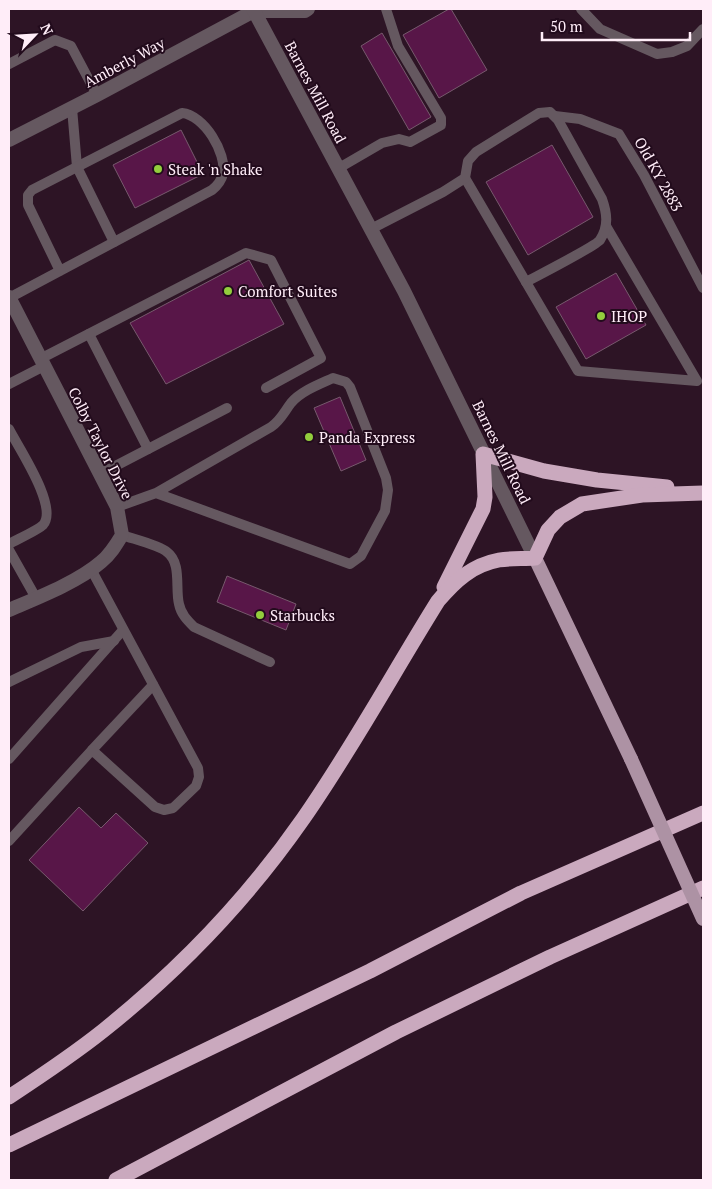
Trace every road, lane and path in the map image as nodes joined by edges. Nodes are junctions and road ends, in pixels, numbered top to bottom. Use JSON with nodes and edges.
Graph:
{"nodes":[{"id":1,"x":308,"y":9,"type":"edge"},
{"id":2,"x":386,"y":9,"type":"edge"},
{"id":3,"x":581,"y":9,"type":"edge"},
{"id":4,"x":254,"y":10,"type":"edge"},
{"id":5,"x":703,"y":29,"type":"edge"},
{"id":6,"x":9,"y":64,"type":"edge"},
{"id":7,"x":97,"y":95,"type":"junction"},
{"id":8,"x":72,"y":108,"type":"junction"},
{"id":9,"x":555,"y":116,"type":"junction"},
{"id":10,"x":9,"y":140,"type":"edge"},
{"id":11,"x":77,"y":167,"type":"junction"},
{"id":12,"x":339,"y":168,"type":"junction"},
{"id":13,"x":465,"y":178,"type":"junction"},
{"id":14,"x":606,"y":226,"type":"junction"},
{"id":15,"x":372,"y":229,"type":"junction"},
{"id":16,"x":114,"y":242,"type":"junction"},
{"id":17,"x":60,"y":271,"type":"junction"},
{"id":18,"x":526,"y":282,"type":"junction"},
{"id":19,"x":703,"y":288,"type":"edge"},
{"id":20,"x":9,"y":297,"type":"edge"},
{"id":21,"x":89,"y":334,"type":"junction"},
{"id":22,"x":42,"y":363,"type":"junction"},
{"id":23,"x":9,"y":384,"type":"edge"},
{"id":24,"x":266,"y":388,"type":"dead end"},
{"id":25,"x":226,"y":408,"type":"dead end"},
{"id":26,"x":9,"y":429,"type":"edge"},
{"id":27,"x":148,"y":449,"type":"junction"},
{"id":28,"x":483,"y":454,"type":"junction"},
{"id":29,"x":100,"y":474,"type":"junction"},
{"id":30,"x":703,"y":492,"type":"edge"},
{"id":31,"x":156,"y":493,"type":"junction"},
{"id":32,"x":117,"y":507,"type":"junction"},
{"id":33,"x":122,"y":535,"type":"junction"},
{"id":34,"x":9,"y":544,"type":"edge"},
{"id":35,"x":9,"y":550,"type":"edge"},
{"id":36,"x":535,"y":558,"type":"junction"},
{"id":37,"x":92,"y":569,"type":"junction"},
{"id":38,"x":36,"y":598,"type":"junction"},
{"id":39,"x":438,"y":601,"type":"junction"},
{"id":40,"x":9,"y":610,"type":"edge"},
{"id":41,"x":123,"y":630,"type":"junction"},
{"id":42,"x":114,"y":641,"type":"junction"},
{"id":43,"x":270,"y":662,"type":"dead end"},
{"id":44,"x":9,"y":682,"type":"edge"},
{"id":45,"x":153,"y":685,"type":"junction"},
{"id":46,"x":92,"y":750,"type":"junction"},
{"id":47,"x":9,"y":759,"type":"edge"},
{"id":48,"x":703,"y":814,"type":"edge"},
{"id":49,"x":9,"y":841,"type":"edge"},
{"id":50,"x":703,"y":888,"type":"edge"},
{"id":51,"x":703,"y":919,"type":"edge"},
{"id":52,"x":9,"y":1097,"type":"edge"},
{"id":53,"x":9,"y":1145,"type":"edge"},
{"id":54,"x":116,"y":1180,"type":"edge"}],
"edges":[{"from":1,"to":4,"type":"street"},
{"from":2,"to":12,"type":"lane"},
{"from":3,"to":5,"type":"lane"},
{"from":4,"to":7,"type":"street","name":"Amberly Way"},
{"from":4,"to":12,"type":"street","name":"Barnes Mill Road"},
{"from":6,"to":7,"type":"lane"},
{"from":7,"to":8,"type":"street","name":"Amberly Way"},
{"from":8,"to":10,"type":"street","name":"Amberly Way"},
{"from":8,"to":11,"type":"lane"},
{"from":9,"to":13,"type":"lane","name":"Old KY 2883"},
{"from":9,"to":14,"type":"lane"},
{"from":9,"to":19,"type":"lane","name":"Old KY 2883"},
{"from":11,"to":16,"type":"lane"},
{"from":11,"to":16,"type":"lane"},
{"from":11,"to":17,"type":"lane"},
{"from":12,"to":15,"type":"street","name":"Barnes Mill Road"},
{"from":13,"to":15,"type":"lane"},
{"from":13,"to":18,"type":"lane"},
{"from":14,"to":18,"type":"lane"},
{"from":14,"to":18,"type":"lane"},
{"from":15,"to":28,"type":"street","name":"Barnes Mill Road"},
{"from":16,"to":17,"type":"lane"},
{"from":17,"to":20,"type":"lane"},
{"from":20,"to":22,"type":"street","name":"Colby Taylor Drive"},
{"from":21,"to":22,"type":"lane"},
{"from":21,"to":24,"type":"lane"},
{"from":21,"to":27,"type":"lane"},
{"from":22,"to":23,"type":"lane"},
{"from":22,"to":29,"type":"street","name":"Colby Taylor Drive"},
{"from":25,"to":27,"type":"lane"},
{"from":26,"to":34,"type":"lane"},
{"from":27,"to":29,"type":"lane"},
{"from":28,"to":30,"type":"highway"},
{"from":28,"to":36,"type":"street","name":"Barnes Mill Road"},
{"from":28,"to":39,"type":"highway"},
{"from":29,"to":32,"type":"street","name":"Colby Taylor Drive"},
{"from":30,"to":36,"type":"highway"},
{"from":31,"to":31,"type":"lane"},
{"from":31,"to":32,"type":"lane"},
{"from":32,"to":33,"type":"street","name":"Colby Taylor Drive"},
{"from":33,"to":37,"type":"street"},
{"from":33,"to":43,"type":"lane"},
{"from":35,"to":38,"type":"lane"},
{"from":36,"to":39,"type":"highway"},
{"from":36,"to":51,"type":"main road","name":"Barnes Mill Road","bridge":true},
{"from":37,"to":38,"type":"street"},
{"from":37,"to":41,"type":"lane"},
{"from":38,"to":40,"type":"street"},
{"from":39,"to":52,"type":"highway"},
{"from":41,"to":42,"type":"lane"},
{"from":41,"to":45,"type":"lane"},
{"from":42,"to":44,"type":"lane"},
{"from":42,"to":47,"type":"lane"},
{"from":45,"to":46,"type":"lane"},
{"from":45,"to":46,"type":"lane"},
{"from":46,"to":49,"type":"lane"},
{"from":48,"to":53,"type":"highway"},
{"from":50,"to":54,"type":"highway"}]}
